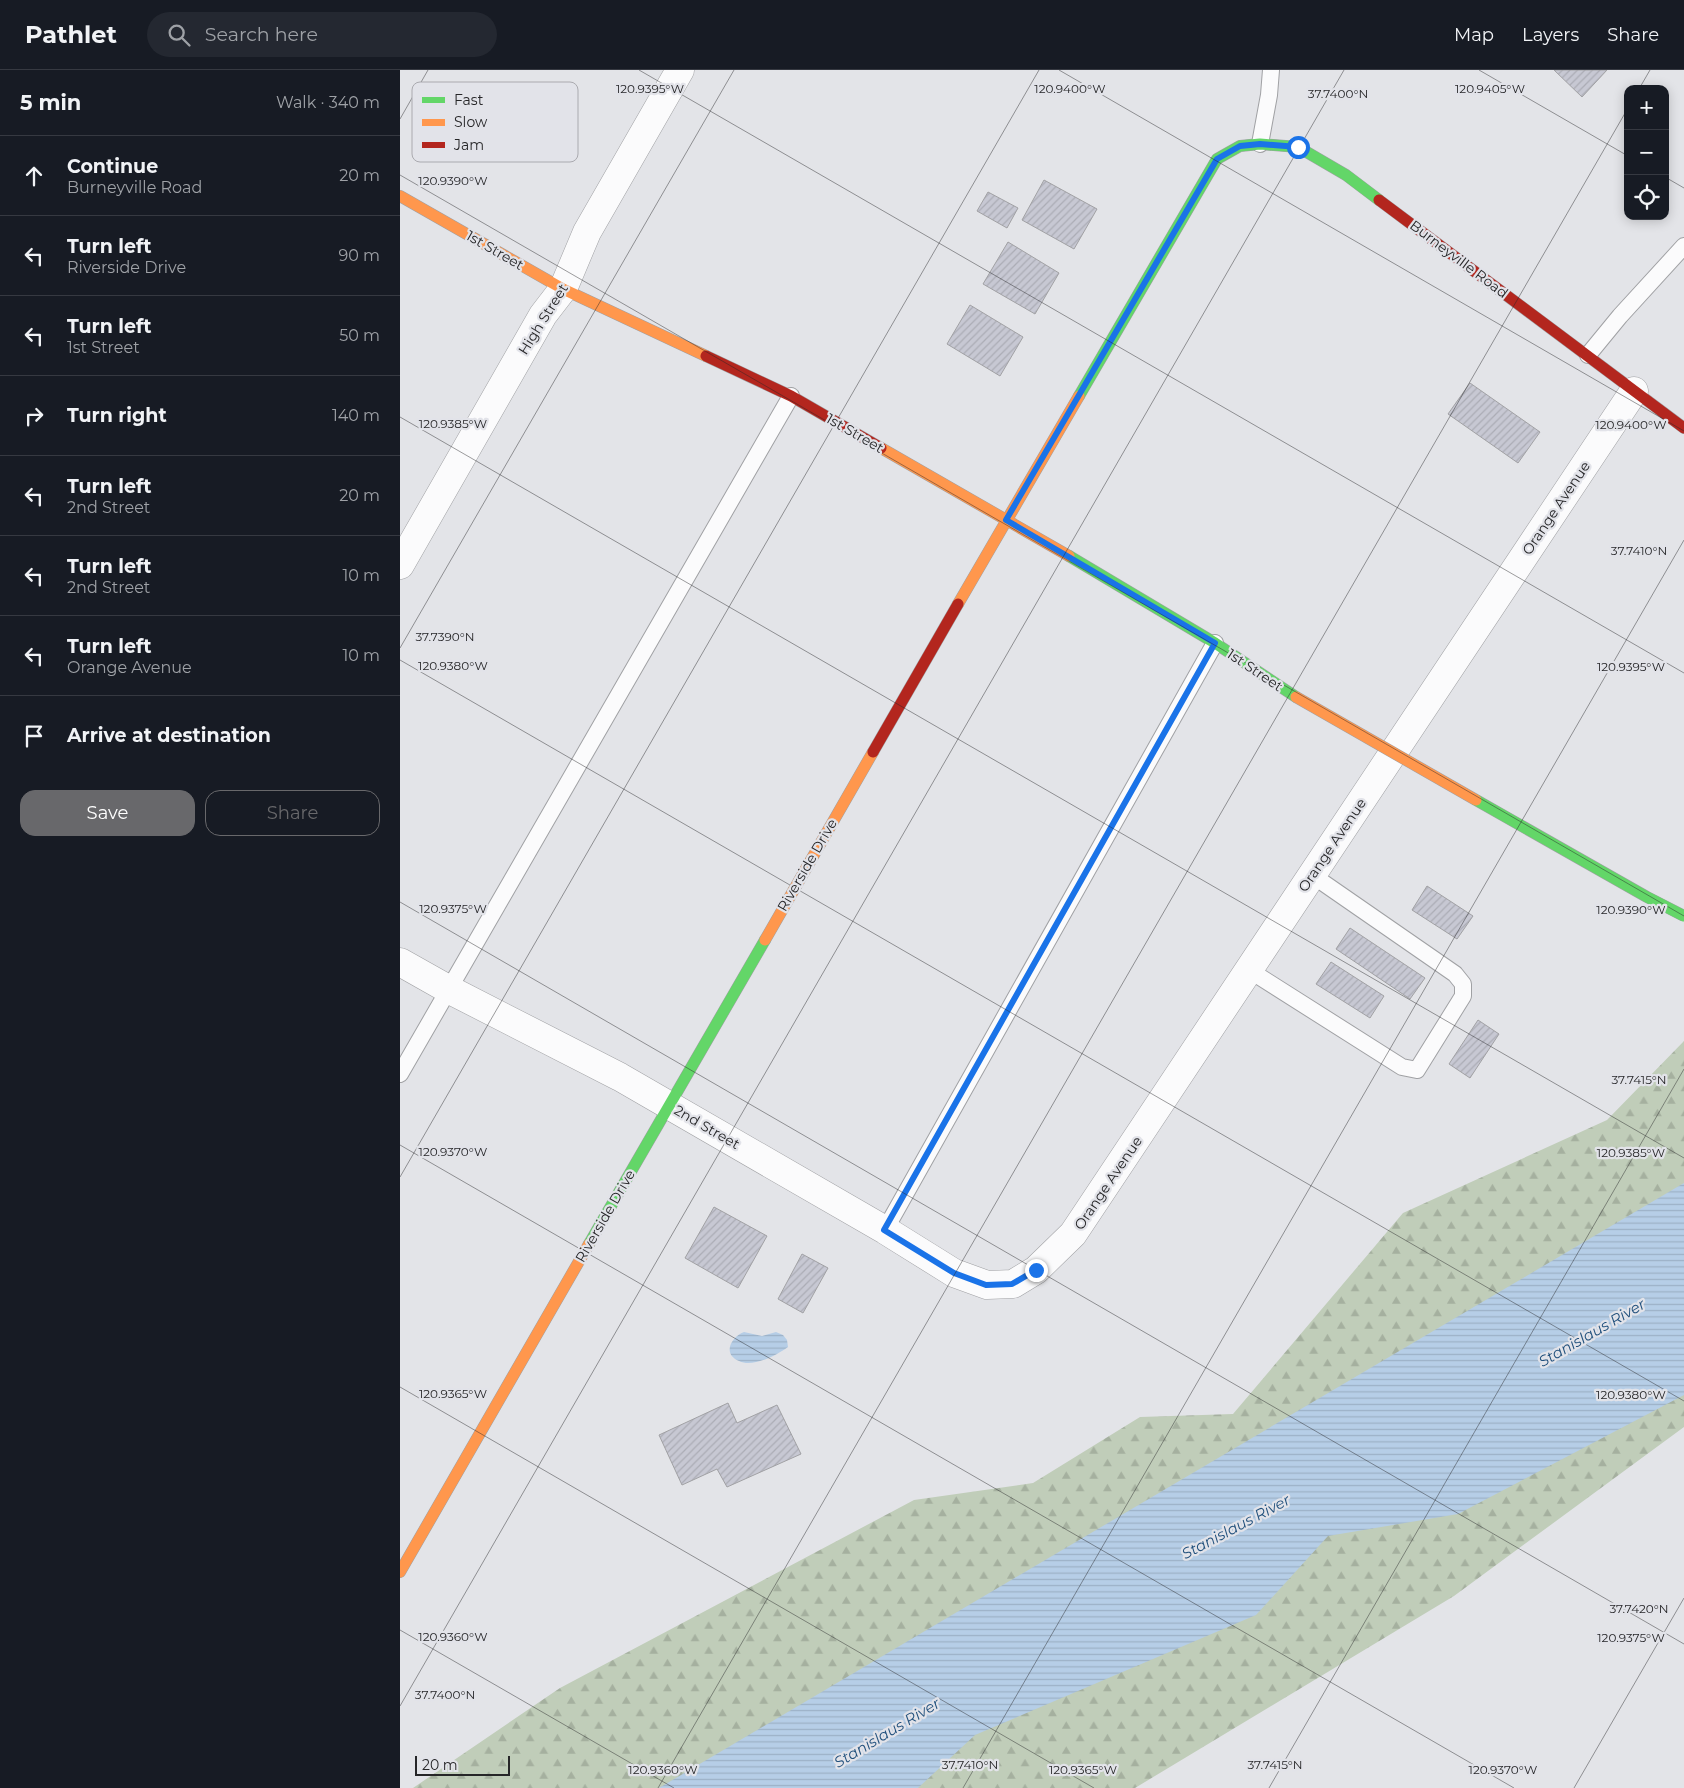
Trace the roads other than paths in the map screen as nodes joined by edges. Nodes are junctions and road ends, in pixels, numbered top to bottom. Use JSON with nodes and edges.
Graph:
{"nodes":[{"id":1,"x":680,"y":70,"type":"edge"},
{"id":2,"x":1271,"y":70,"type":"edge"},
{"id":3,"x":1260,"y":144,"type":"junction"},
{"id":4,"x":1217,"y":159,"type":"joint"},
{"id":5,"x":400,"y":196,"type":"edge"},
{"id":6,"x":1684,"y":246,"type":"edge"},
{"id":7,"x":563,"y":289,"type":"junction"},
{"id":8,"x":1588,"y":355,"type":"junction"},
{"id":9,"x":1634,"y":391,"type":"junction"},
{"id":10,"x":791,"y":396,"type":"junction"},
{"id":11,"x":1684,"y":428,"type":"edge"},
{"id":12,"x":1006,"y":520,"type":"junction"},
{"id":13,"x":400,"y":565,"type":"edge"},
{"id":14,"x":1215,"y":643,"type":"junction"},
{"id":15,"x":1312,"y":875,"type":"junction"},
{"id":16,"x":1684,"y":916,"type":"edge"},
{"id":17,"x":400,"y":962,"type":"edge"},
{"id":18,"x":1249,"y":970,"type":"junction"},
{"id":19,"x":448,"y":989,"type":"junction"},
{"id":20,"x":400,"y":1074,"type":"edge"},
{"id":21,"x":669,"y":1105,"type":"junction"},
{"id":22,"x":884,"y":1230,"type":"junction"},
{"id":23,"x":1012,"y":1284,"type":"joint"},
{"id":24,"x":400,"y":1572,"type":"edge"}],
"edges":[{"from":1,"to":7,"type":"street","name":"High Street"},
{"from":2,"to":3,"type":"lane"},
{"from":3,"to":4,"type":"street","name":"Burneyville Road"},
{"from":3,"to":8,"type":"street","name":"Burneyville Road"},
{"from":4,"to":12,"type":"street","name":"Riverside Drive"},
{"from":5,"to":7,"type":"street","name":"1st Street"},
{"from":6,"to":8,"type":"lane"},
{"from":7,"to":10,"type":"street","name":"1st Street"},
{"from":7,"to":13,"type":"street","name":"High Street"},
{"from":8,"to":9,"type":"street","name":"Burneyville Road"},
{"from":9,"to":11,"type":"street","name":"Burneyville Road"},
{"from":9,"to":15,"type":"street","name":"Orange Avenue"},
{"from":10,"to":12,"type":"street","name":"1st Street"},
{"from":10,"to":19,"type":"lane"},
{"from":12,"to":14,"type":"street","name":"1st Street"},
{"from":12,"to":21,"type":"street","name":"Riverside Drive"},
{"from":14,"to":16,"type":"street","name":"1st Street","bridge":true},
{"from":14,"to":22,"type":"lane"},
{"from":15,"to":18,"type":"street","name":"Orange Avenue"},
{"from":15,"to":18,"type":"lane"},
{"from":17,"to":19,"type":"street","name":"2nd Street"},
{"from":18,"to":23,"type":"street","name":"Orange Avenue"},
{"from":19,"to":20,"type":"lane"},
{"from":19,"to":21,"type":"street","name":"2nd Street"},
{"from":21,"to":22,"type":"street","name":"2nd Street"},
{"from":21,"to":24,"type":"street","name":"Riverside Drive"},
{"from":22,"to":23,"type":"street","name":"2nd Street"}]}
